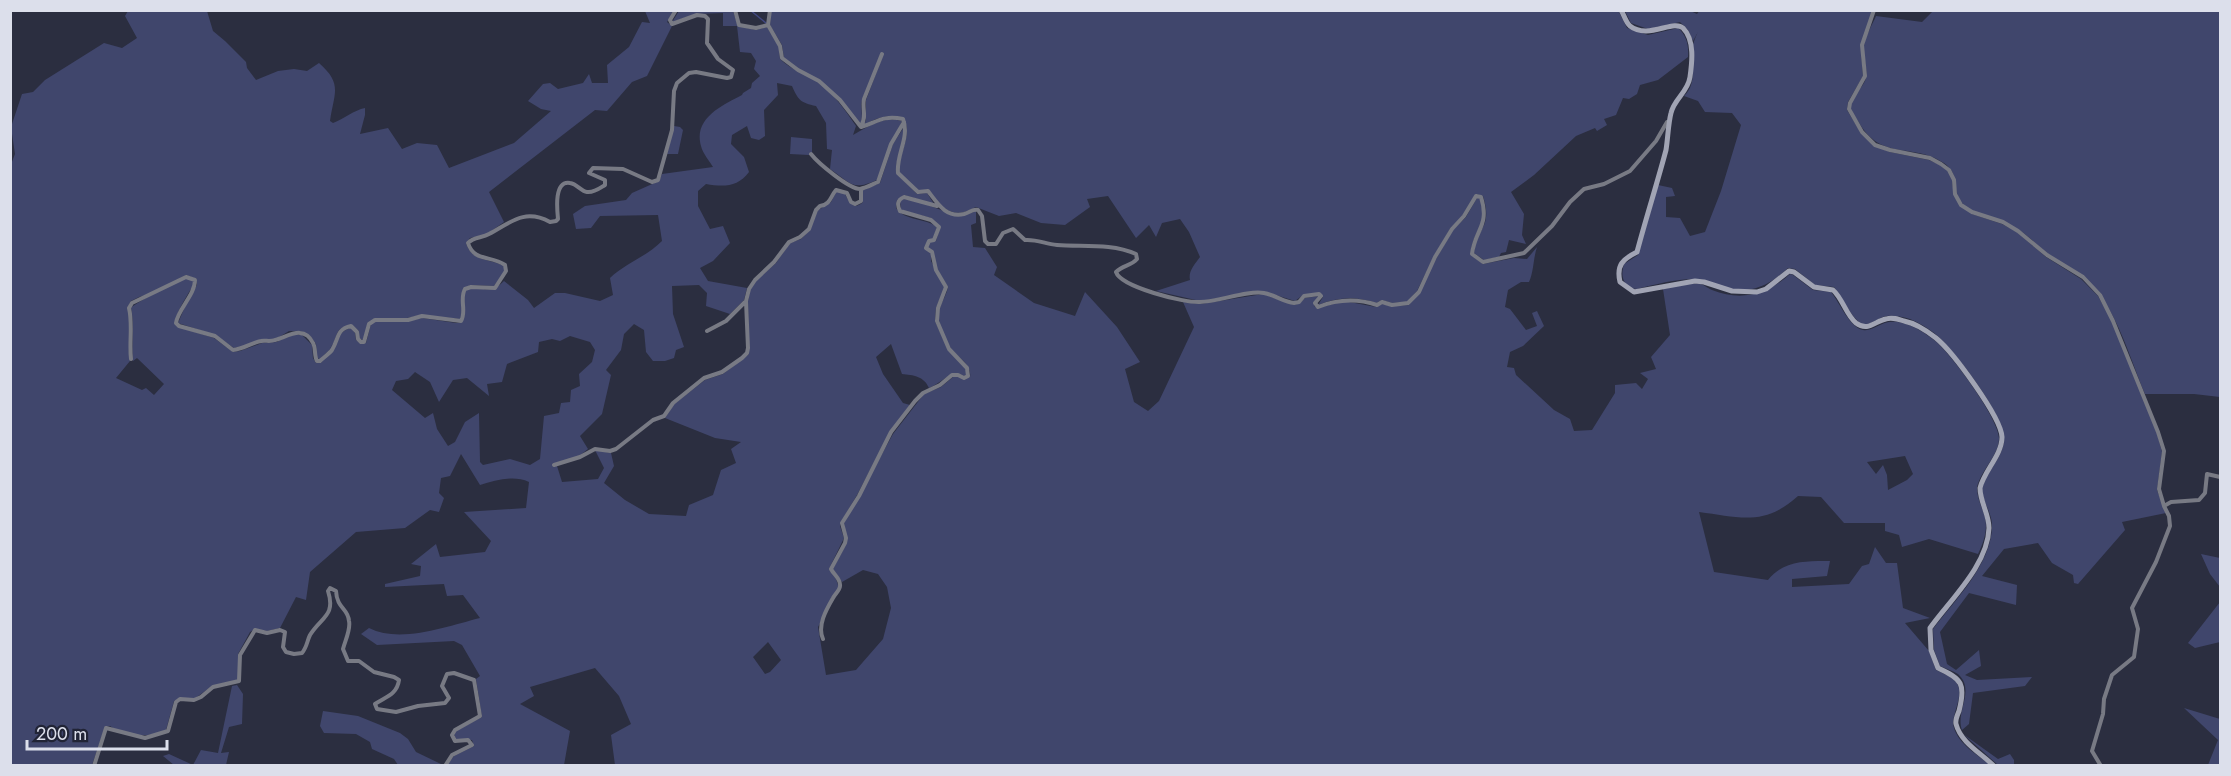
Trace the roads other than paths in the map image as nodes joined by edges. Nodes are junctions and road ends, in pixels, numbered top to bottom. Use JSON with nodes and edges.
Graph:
{"nodes":[{"id":1,"x":660,"y":10,"type":"edge"},
{"id":2,"x":665,"y":10,"type":"edge"},
{"id":3,"x":676,"y":10,"type":"edge"},
{"id":4,"x":735,"y":10,"type":"edge"},
{"id":5,"x":770,"y":10,"type":"edge"},
{"id":6,"x":1621,"y":10,"type":"edge"},
{"id":7,"x":1874,"y":10,"type":"edge"},
{"id":8,"x":768,"y":25,"type":"junction"},
{"id":9,"x":882,"y":54,"type":"dead end"},
{"id":10,"x":1671,"y":113,"type":"junction"},
{"id":11,"x":904,"y":122,"type":"junction"},
{"id":12,"x":861,"y":127,"type":"junction"},
{"id":13,"x":811,"y":154,"type":"dead end"},
{"id":14,"x":861,"y":189,"type":"junction"},
{"id":15,"x":937,"y":206,"type":"junction"},
{"id":16,"x":746,"y":301,"type":"junction"},
{"id":17,"x":707,"y":331,"type":"dead end"},
{"id":18,"x":131,"y":359,"type":"dead end"},
{"id":19,"x":554,"y":465,"type":"dead end"},
{"id":20,"x":2220,"y":477,"type":"edge"},
{"id":21,"x":2164,"y":506,"type":"junction"},
{"id":22,"x":823,"y":639,"type":"dead end"},
{"id":23,"x":93,"y":765,"type":"edge"},
{"id":24,"x":445,"y":765,"type":"edge"},
{"id":25,"x":1994,"y":765,"type":"edge"},
{"id":26,"x":2101,"y":765,"type":"edge"}],
"edges":[{"from":1,"to":2,"type":"street"},
{"from":3,"to":18,"type":"street"},
{"from":4,"to":8,"type":"street"},
{"from":5,"to":8,"type":"street"},
{"from":6,"to":10,"type":"street"},
{"from":7,"to":21,"type":"street"},
{"from":8,"to":12,"type":"street"},
{"from":9,"to":12,"type":"street"},
{"from":10,"to":15,"type":"street"},
{"from":10,"to":25,"type":"street"},
{"from":11,"to":12,"type":"street"},
{"from":11,"to":14,"type":"street"},
{"from":11,"to":15,"type":"street"},
{"from":13,"to":14,"type":"street"},
{"from":14,"to":16,"type":"street"},
{"from":15,"to":22,"type":"street"},
{"from":16,"to":17,"type":"street"},
{"from":16,"to":19,"type":"street"},
{"from":20,"to":21,"type":"street"},
{"from":21,"to":26,"type":"street"},
{"from":23,"to":24,"type":"street"}]}
